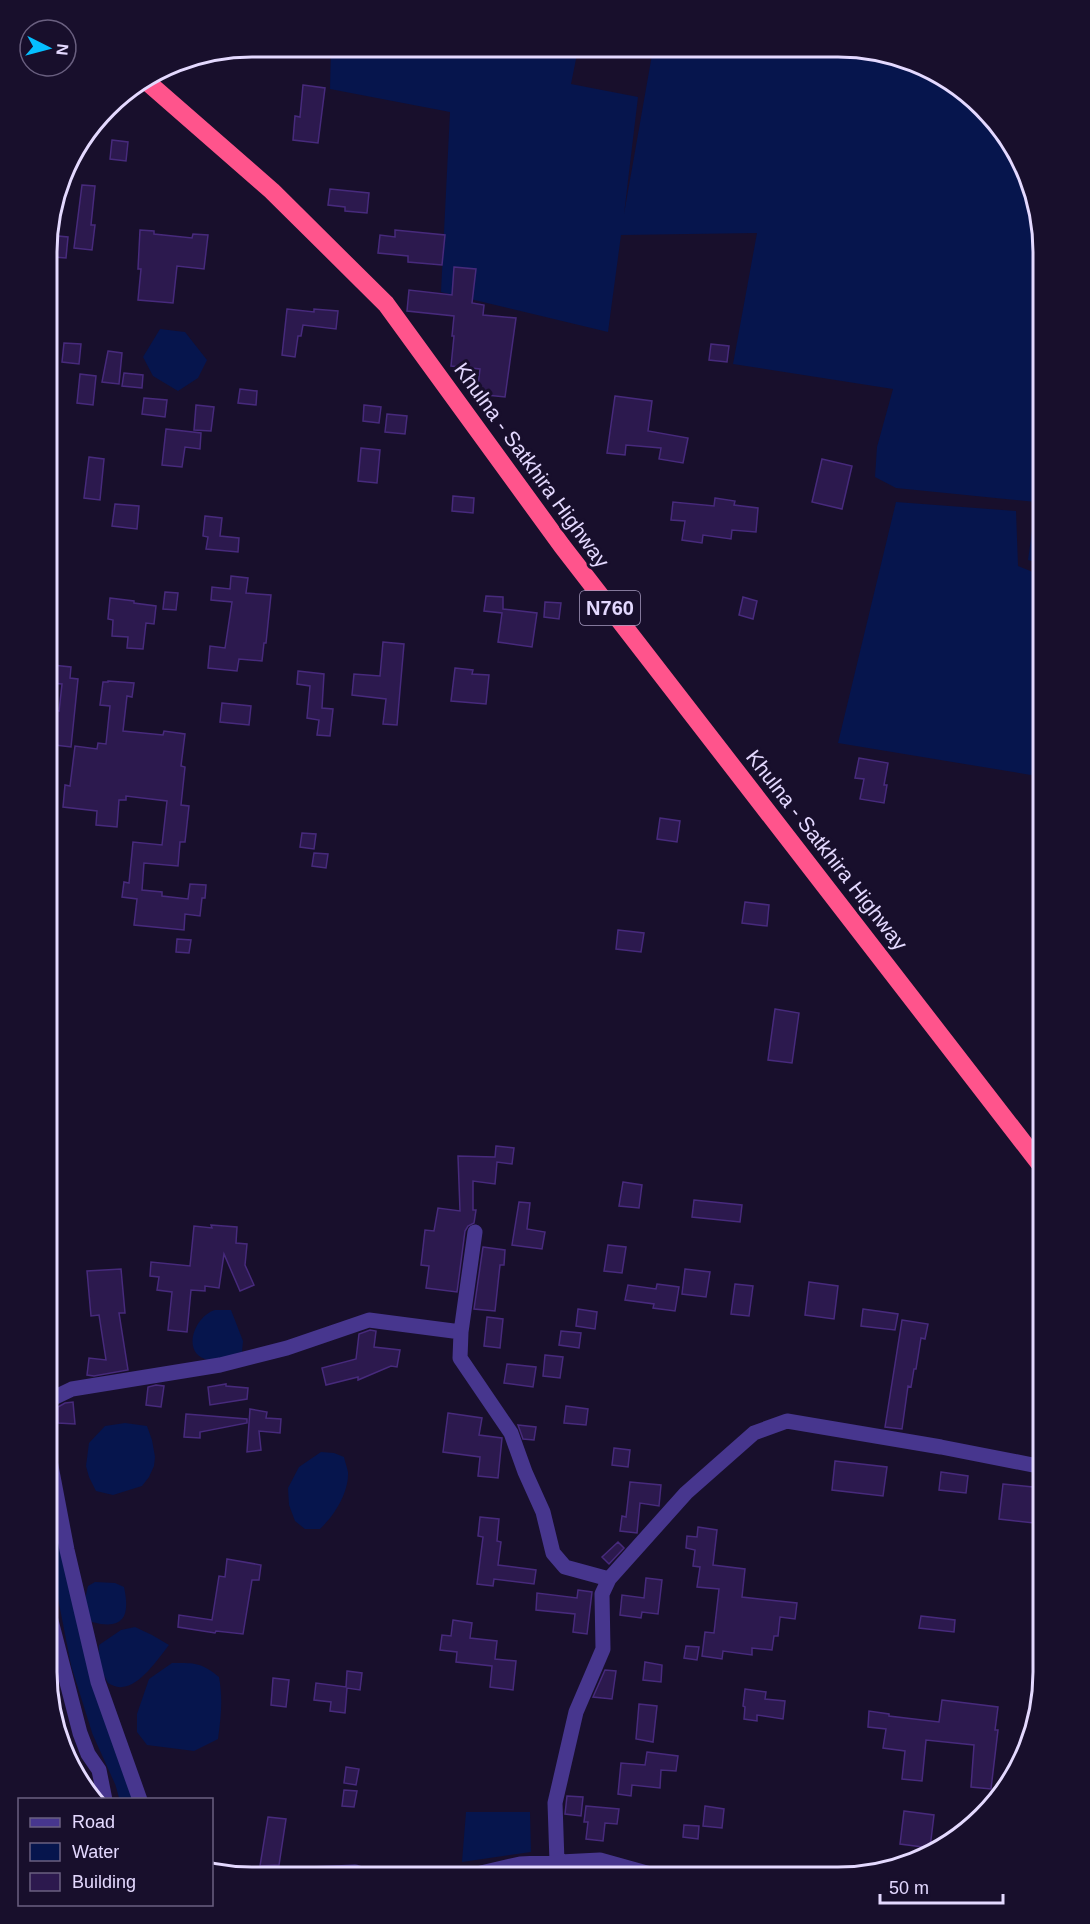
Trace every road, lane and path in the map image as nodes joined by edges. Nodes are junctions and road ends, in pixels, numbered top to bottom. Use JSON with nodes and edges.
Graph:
{"nodes":[{"id":1,"x":151,"y":85,"type":"edge"},
{"id":2,"x":1033,"y":1155,"type":"edge"},
{"id":3,"x":475,"y":1232,"type":"dead end"},
{"id":4,"x":461,"y":1332,"type":"junction"},
{"id":5,"x":57,"y":1396,"type":"edge"},
{"id":6,"x":1033,"y":1465,"type":"edge"},
{"id":7,"x":57,"y":1498,"type":"edge"},
{"id":8,"x":609,"y":1579,"type":"junction"},
{"id":9,"x":57,"y":1644,"type":"edge"},
{"id":10,"x":105,"y":1798,"type":"edge"},
{"id":11,"x":139,"y":1798,"type":"edge"},
{"id":12,"x":557,"y":1862,"type":"junction"},
{"id":13,"x":507,"y":1867,"type":"edge"},
{"id":14,"x":625,"y":1867,"type":"edge"}],
"edges":[{"from":1,"to":2,"type":"highway","name":"Khulna - Satkhira Highway","number":"N760"},
{"from":3,"to":4,"type":"street"},
{"from":4,"to":5,"type":"street"},
{"from":4,"to":8,"type":"street"},
{"from":6,"to":8,"type":"street"},
{"from":7,"to":11,"type":"street"},
{"from":8,"to":12,"type":"street"},
{"from":9,"to":10,"type":"street"},
{"from":12,"to":13,"type":"street"},
{"from":12,"to":14,"type":"street"}]}
